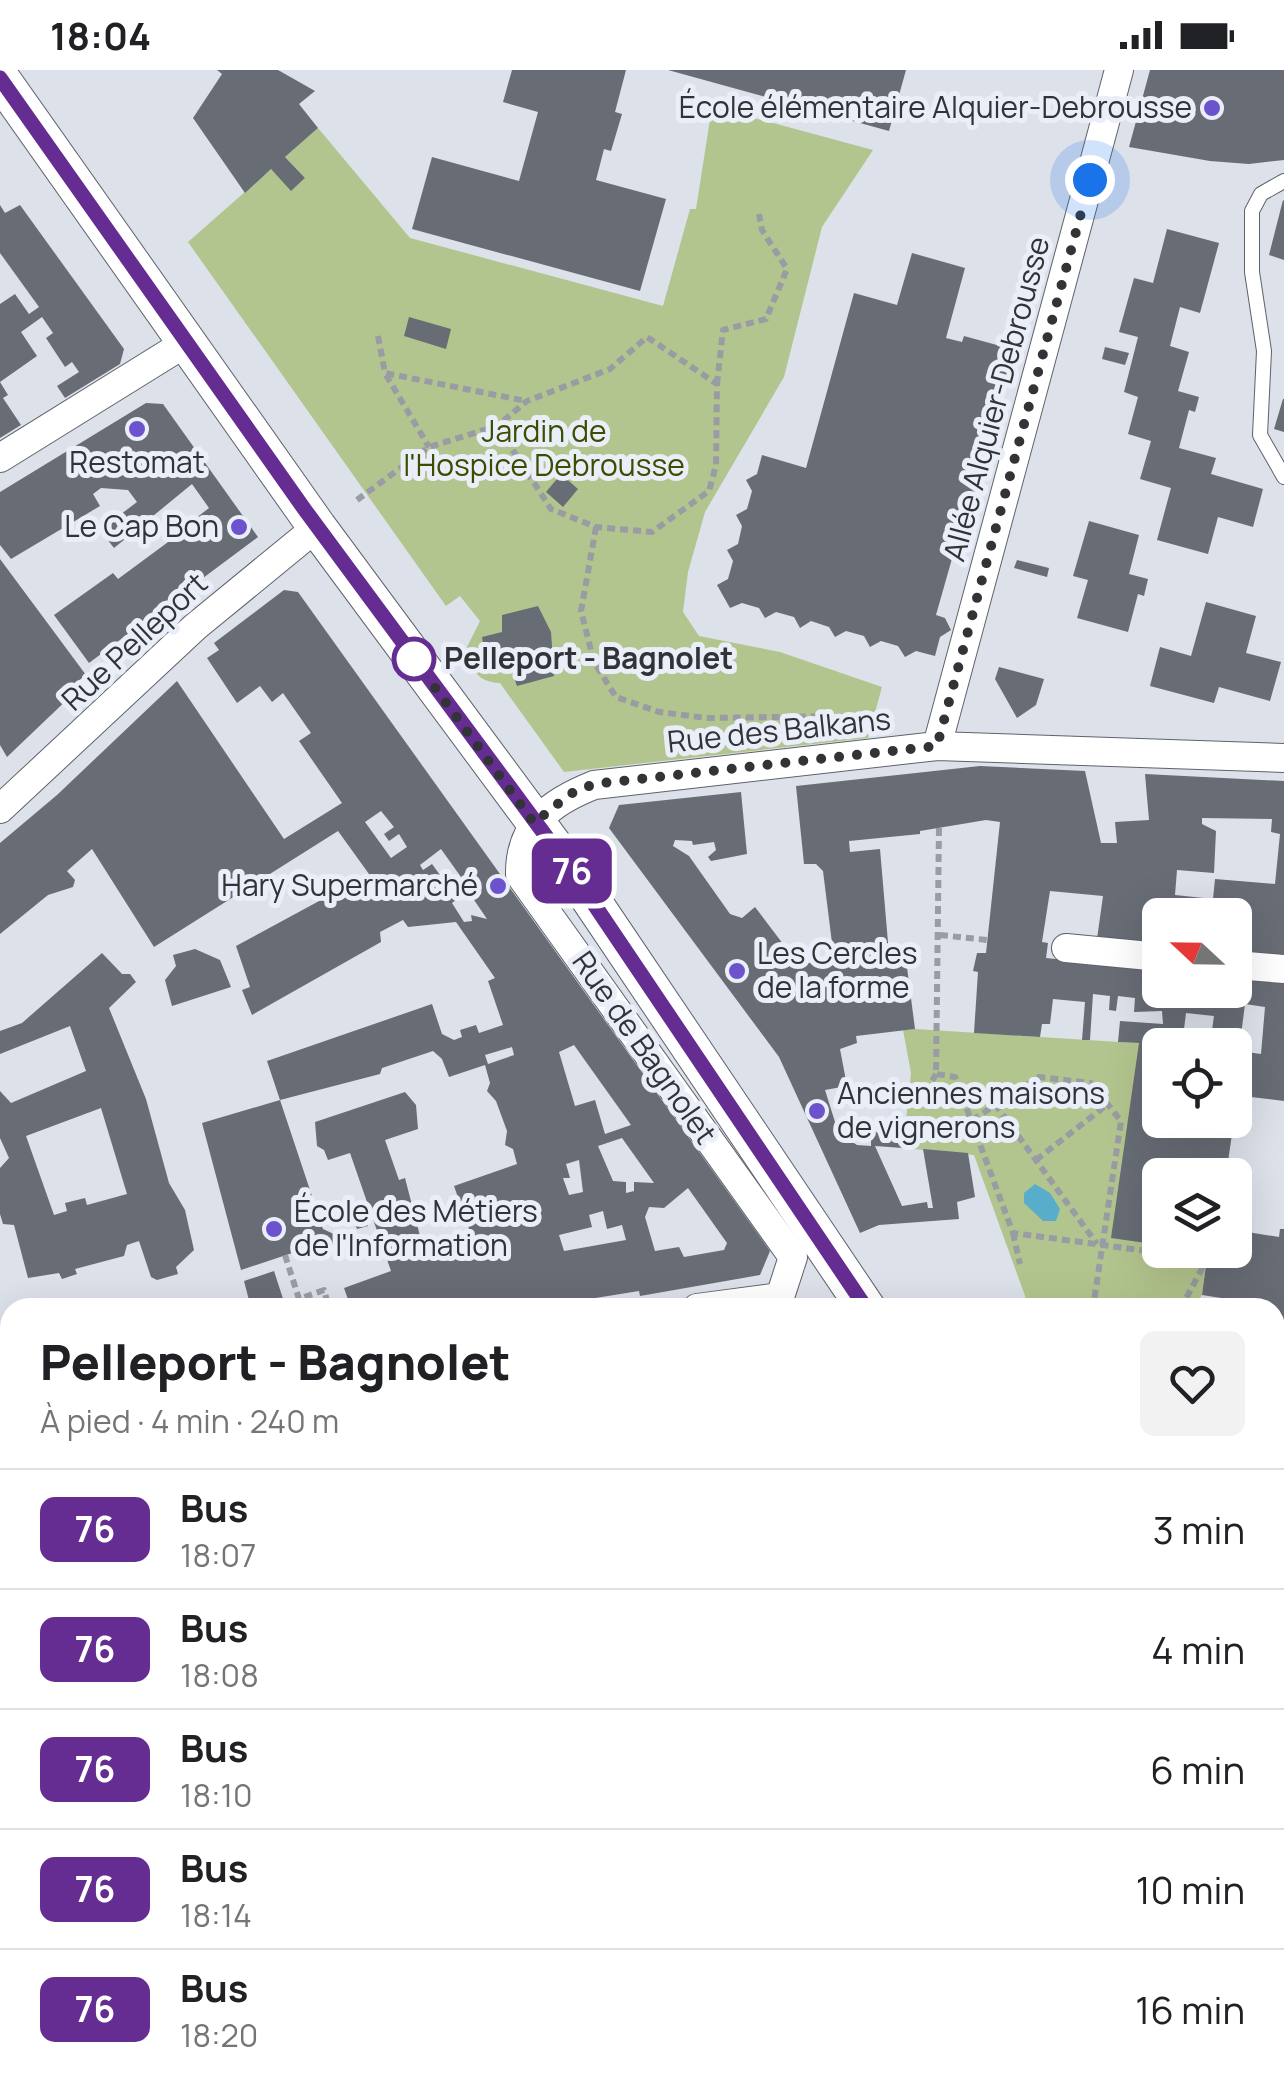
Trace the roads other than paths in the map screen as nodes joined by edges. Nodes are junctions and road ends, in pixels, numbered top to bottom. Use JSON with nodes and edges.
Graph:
{"nodes":[{"id":1,"x":1119,"y":70,"type":"edge"},
{"id":2,"x":0,"y":78,"type":"edge"},
{"id":3,"x":1284,"y":181,"type":"edge"},
{"id":4,"x":187,"y":342,"type":"junction"},
{"id":5,"x":0,"y":458,"type":"edge"},
{"id":6,"x":1284,"y":477,"type":"edge"},
{"id":7,"x":318,"y":527,"type":"junction"},
{"id":8,"x":937,"y":746,"type":"junction"},
{"id":9,"x":1284,"y":758,"type":"edge"},
{"id":10,"x":0,"y":809,"type":"edge"},
{"id":11,"x":534,"y":823,"type":"junction"},
{"id":12,"x":1066,"y":948,"type":"dead end"},
{"id":13,"x":1142,"y":955,"type":"edge"},
{"id":14,"x":1252,"y":966,"type":"edge"},
{"id":15,"x":1284,"y":969,"type":"edge"},
{"id":16,"x":766,"y":1298,"type":"edge"},
{"id":17,"x":859,"y":1298,"type":"edge"}],
"edges":[{"from":1,"to":8,"type":"street","name":"Allée Alquier-Debrousse"},
{"from":2,"to":4,"type":"street","name":"Rue de Bagnolet"},
{"from":3,"to":6,"type":"lane"},
{"from":4,"to":5,"type":"street"},
{"from":4,"to":7,"type":"street","name":"Rue de Bagnolet"},
{"from":7,"to":10,"type":"street","name":"Rue Pelleport"},
{"from":7,"to":11,"type":"street","name":"Rue de Bagnolet"},
{"from":8,"to":9,"type":"street","name":"Rue des Balkans"},
{"from":8,"to":11,"type":"street","name":"Rue des Balkans"},
{"from":11,"to":16,"type":"street","name":"Rue de Bagnolet"},
{"from":11,"to":17,"type":"street","name":"Rue de Bagnolet"},
{"from":12,"to":13,"type":"street"},
{"from":14,"to":15,"type":"street"}]}
